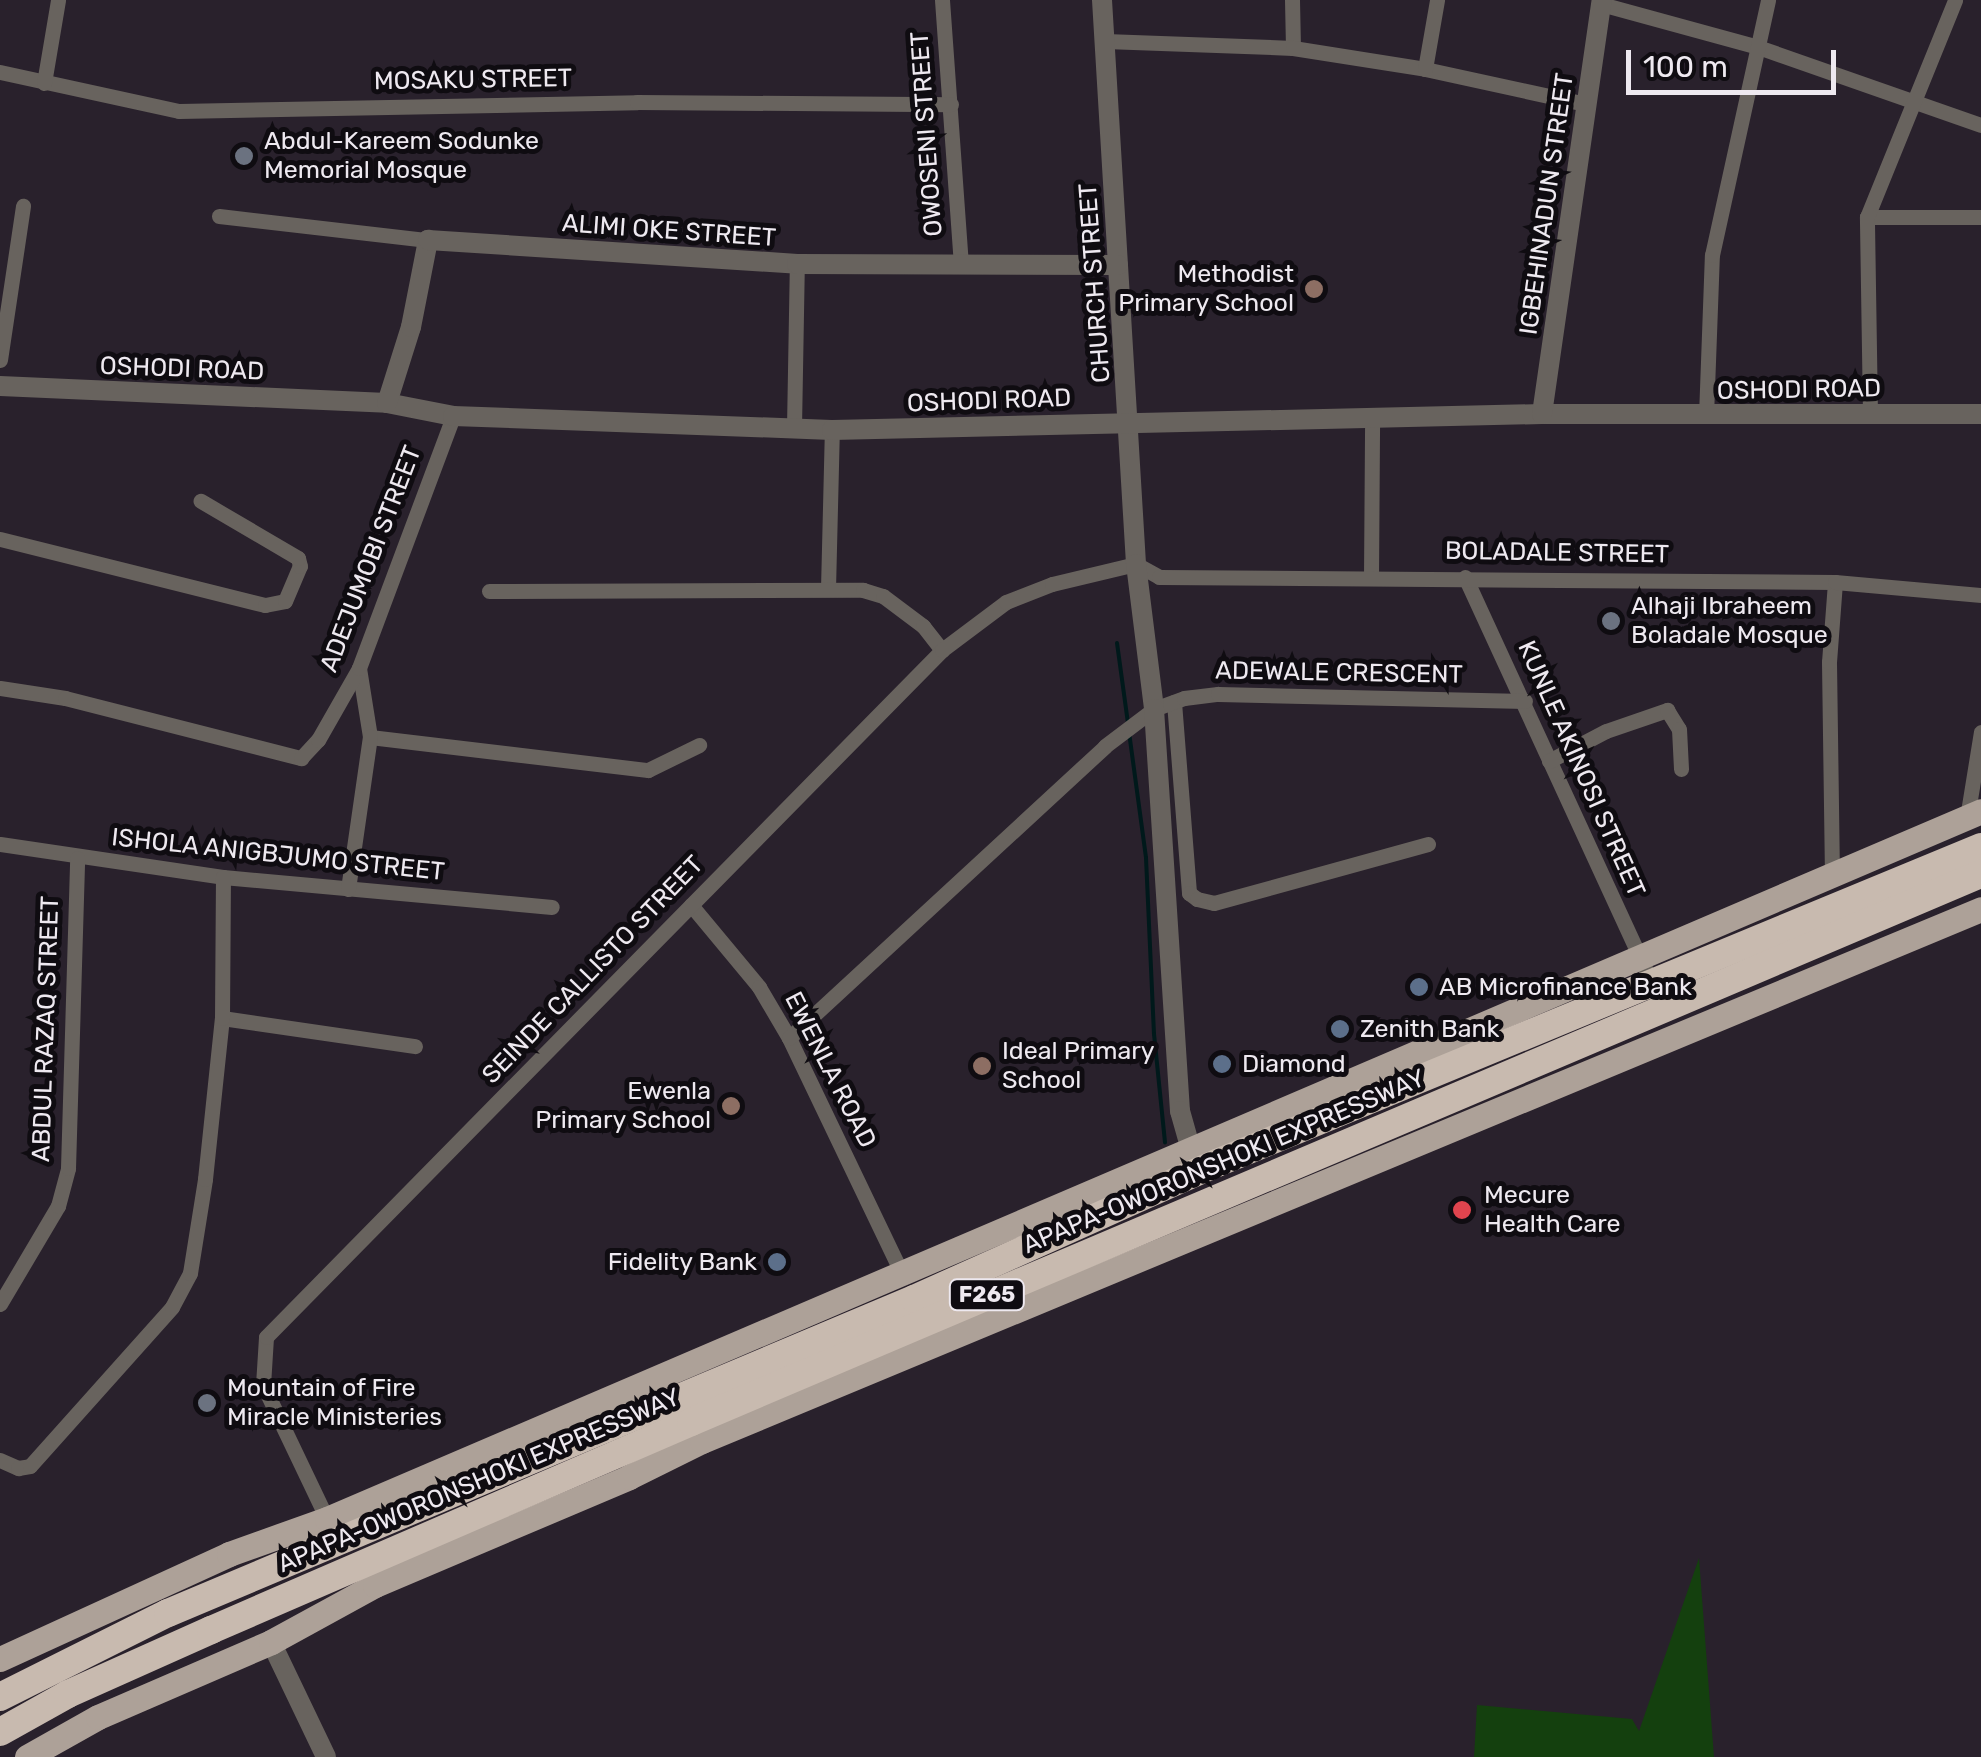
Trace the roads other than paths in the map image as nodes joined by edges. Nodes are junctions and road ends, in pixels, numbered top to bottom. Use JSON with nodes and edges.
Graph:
{"nodes":[{"id":1,"x":58,"y":0,"type":"edge"},
{"id":2,"x":942,"y":0,"type":"edge"},
{"id":3,"x":1102,"y":0,"type":"edge"},
{"id":4,"x":1292,"y":0,"type":"edge"},
{"id":5,"x":1437,"y":0,"type":"edge"},
{"id":6,"x":1768,"y":0,"type":"edge"},
{"id":7,"x":1955,"y":0,"type":"edge"},
{"id":8,"x":1602,"y":2,"type":"edge"},
{"id":9,"x":1105,"y":40,"type":"junction"},
{"id":10,"x":1758,"y":47,"type":"junction"},
{"id":11,"x":1292,"y":48,"type":"junction"},
{"id":12,"x":1426,"y":69,"type":"junction"},
{"id":13,"x":0,"y":72,"type":"edge"},
{"id":14,"x":44,"y":84,"type":"junction"},
{"id":15,"x":1913,"y":99,"type":"junction"},
{"id":16,"x":951,"y":104,"type":"junction"},
{"id":17,"x":1586,"y":104,"type":"junction"},
{"id":18,"x":1981,"y":125,"type":"edge"},
{"id":19,"x":23,"y":206,"type":"dead end"},
{"id":20,"x":219,"y":216,"type":"dead end"},
{"id":21,"x":1868,"y":217,"type":"junction"},
{"id":22,"x":1981,"y":217,"type":"edge"},
{"id":23,"x":428,"y":240,"type":"junction"},
{"id":24,"x":797,"y":264,"type":"junction"},
{"id":25,"x":962,"y":264,"type":"junction"},
{"id":26,"x":1118,"y":266,"type":"junction"},
{"id":27,"x":0,"y":360,"type":"edge"},
{"id":28,"x":0,"y":386,"type":"edge"},
{"id":29,"x":386,"y":403,"type":"junction"},
{"id":30,"x":1542,"y":414,"type":"junction"},
{"id":31,"x":1870,"y":414,"type":"junction"},
{"id":32,"x":1981,"y":414,"type":"edge"},
{"id":33,"x":453,"y":416,"type":"junction"},
{"id":34,"x":1706,"y":416,"type":"junction"},
{"id":35,"x":1372,"y":418,"type":"junction"},
{"id":36,"x":1129,"y":422,"type":"junction"},
{"id":37,"x":794,"y":428,"type":"junction"},
{"id":38,"x":832,"y":430,"type":"junction"},
{"id":39,"x":201,"y":501,"type":"dead end"},
{"id":40,"x":0,"y":539,"type":"edge"},
{"id":41,"x":1136,"y":564,"type":"junction"},
{"id":42,"x":1465,"y":577,"type":"junction"},
{"id":43,"x":1371,"y":578,"type":"junction"},
{"id":44,"x":1834,"y":582,"type":"junction"},
{"id":45,"x":828,"y":589,"type":"junction"},
{"id":46,"x":489,"y":591,"type":"dead end"},
{"id":47,"x":1981,"y":594,"type":"edge"},
{"id":48,"x":942,"y":650,"type":"junction"},
{"id":49,"x":359,"y":668,"type":"junction"},
{"id":50,"x":0,"y":688,"type":"edge"},
{"id":51,"x":1525,"y":701,"type":"junction"},
{"id":52,"x":1164,"y":705,"type":"junction"},
{"id":53,"x":1981,"y":732,"type":"edge"},
{"id":54,"x":370,"y":738,"type":"junction"},
{"id":55,"x":699,"y":746,"type":"dead end"},
{"id":56,"x":1549,"y":761,"type":"junction"},
{"id":57,"x":1681,"y":769,"type":"dead end"},
{"id":58,"x":1974,"y":814,"type":"edge"},
{"id":59,"x":0,"y":844,"type":"edge"},
{"id":60,"x":1428,"y":844,"type":"dead end"},
{"id":61,"x":1981,"y":847,"type":"edge"},
{"id":62,"x":77,"y":858,"type":"junction"},
{"id":63,"x":1981,"y":874,"type":"edge"},
{"id":64,"x":224,"y":877,"type":"junction"},
{"id":65,"x":1832,"y":877,"type":"junction"},
{"id":66,"x":348,"y":889,"type":"junction"},
{"id":67,"x":691,"y":905,"type":"junction"},
{"id":68,"x":552,"y":907,"type":"dead end"},
{"id":69,"x":1981,"y":910,"type":"edge"},
{"id":70,"x":1646,"y":971,"type":"junction"},
{"id":71,"x":222,"y":1018,"type":"junction"},
{"id":72,"x":789,"y":1038,"type":"junction"},
{"id":73,"x":415,"y":1046,"type":"dead end"},
{"id":74,"x":1191,"y":1150,"type":"junction"},
{"id":75,"x":901,"y":1272,"type":"junction"},
{"id":76,"x":0,"y":1304,"type":"edge"},
{"id":77,"x":696,"y":1431,"type":"junction"},
{"id":78,"x":0,"y":1460,"type":"edge"},
{"id":79,"x":327,"y":1520,"type":"junction"},
{"id":80,"x":270,"y":1642,"type":"junction"},
{"id":81,"x":0,"y":1659,"type":"edge"},
{"id":82,"x":0,"y":1698,"type":"edge"},
{"id":83,"x":0,"y":1735,"type":"edge"},
{"id":84,"x":27,"y":1757,"type":"edge"},
{"id":85,"x":326,"y":1757,"type":"edge"}],
"edges":[{"from":1,"to":14,"type":"street"},
{"from":2,"to":16,"type":"street","name":"OWOSENI STREET"},
{"from":3,"to":9,"type":"street","name":"CHURCH STREET"},
{"from":4,"to":11,"type":"street"},
{"from":5,"to":12,"type":"street"},
{"from":6,"to":10,"type":"street"},
{"from":7,"to":15,"type":"street"},
{"from":8,"to":10,"type":"street"},
{"from":8,"to":17,"type":"street","name":"IGBEHINADUN STREET"},
{"from":9,"to":11,"type":"street"},
{"from":9,"to":26,"type":"street","name":"CHURCH STREET"},
{"from":10,"to":15,"type":"street"},
{"from":10,"to":34,"type":"street"},
{"from":11,"to":12,"type":"street"},
{"from":12,"to":17,"type":"street"},
{"from":13,"to":14,"type":"street","name":"MOSAKU STREET"},
{"from":14,"to":16,"type":"street","name":"MOSAKU STREET"},
{"from":15,"to":18,"type":"street"},
{"from":15,"to":21,"type":"street"},
{"from":16,"to":25,"type":"street","name":"OWOSENI STREET"},
{"from":17,"to":30,"type":"street","name":"IGBEHINADUN STREET"},
{"from":19,"to":27,"type":"street"},
{"from":20,"to":23,"type":"street","name":"ALIMI OKE STREET"},
{"from":21,"to":22,"type":"street"},
{"from":21,"to":31,"type":"street"},
{"from":23,"to":24,"type":"street","name":"ALIMI OKE STREET"},
{"from":23,"to":29,"type":"street"},
{"from":24,"to":25,"type":"street","name":"ALIMI OKE STREET"},
{"from":24,"to":37,"type":"street"},
{"from":25,"to":26,"type":"street","name":"ALIMI OKE STREET"},
{"from":26,"to":36,"type":"street","name":"CHURCH STREET"},
{"from":28,"to":29,"type":"street","name":"OSHODI ROAD"},
{"from":29,"to":33,"type":"street","name":"OSHODI ROAD"},
{"from":30,"to":34,"type":"street","name":"OSHODI ROAD"},
{"from":30,"to":35,"type":"street","name":"OSHODI ROAD"},
{"from":31,"to":32,"type":"street","name":"OSHODI ROAD"},
{"from":31,"to":34,"type":"street","name":"OSHODI ROAD"},
{"from":33,"to":37,"type":"street","name":"OSHODI ROAD"},
{"from":33,"to":49,"type":"street","name":"ADEJUMOBI STREET"},
{"from":35,"to":36,"type":"street","name":"OSHODI ROAD"},
{"from":35,"to":43,"type":"street"},
{"from":36,"to":38,"type":"street","name":"OSHODI ROAD"},
{"from":36,"to":41,"type":"street","name":"CHURCH STREET"},
{"from":37,"to":38,"type":"street","name":"OSHODI ROAD"},
{"from":38,"to":45,"type":"street"},
{"from":39,"to":40,"type":"street"},
{"from":41,"to":43,"type":"street","name":"BOLADALE STREET"},
{"from":41,"to":48,"type":"street","name":"SEINDE CALLISTO STREET"},
{"from":41,"to":52,"type":"street","name":"CHURCH STREET"},
{"from":42,"to":43,"type":"street","name":"BOLADALE STREET"},
{"from":42,"to":44,"type":"street","name":"BOLADALE STREET"},
{"from":42,"to":51,"type":"street","name":"KUNLE AKINOSI STREET"},
{"from":44,"to":47,"type":"street","name":"BOLADALE STREET"},
{"from":44,"to":65,"type":"street"},
{"from":45,"to":46,"type":"street"},
{"from":45,"to":48,"type":"street"},
{"from":48,"to":67,"type":"street","name":"SEINDE CALLISTO STREET"},
{"from":49,"to":50,"type":"street","name":"ADEJUMOBI STREET"},
{"from":49,"to":54,"type":"street"},
{"from":51,"to":52,"type":"street","name":"ADEWALE CRESCENT"},
{"from":51,"to":56,"type":"street","name":"KUNLE AKINOSI STREET"},
{"from":52,"to":60,"type":"street"},
{"from":52,"to":72,"type":"street"},
{"from":52,"to":74,"type":"street","name":"CHURCH STREET"},
{"from":53,"to":58,"type":"street"},
{"from":54,"to":55,"type":"street"},
{"from":54,"to":66,"type":"street"},
{"from":56,"to":57,"type":"street"},
{"from":56,"to":70,"type":"street","name":"KUNLE AKINOSI STREET"},
{"from":58,"to":65,"type":"main road","name":"APAPA-OWORONSHOKI EXPRESSWAY"},
{"from":59,"to":62,"type":"street","name":"ISHOLA ANIGBJUMO STREET"},
{"from":61,"to":70,"type":"highway","name":"APAPA-OWORONSHOKI EXPRESSWAY","number":"F265"},
{"from":62,"to":64,"type":"street","name":"ISHOLA ANIGBJUMO STREET"},
{"from":62,"to":76,"type":"street","name":"ABDUL RAZAQ STREET"},
{"from":63,"to":77,"type":"highway","name":"APAPA-OWORONSHOKI EXPRESSWAY","number":"F265"},
{"from":64,"to":66,"type":"street","name":"ISHOLA ANIGBJUMO STREET"},
{"from":64,"to":71,"type":"street"},
{"from":65,"to":70,"type":"main road","name":"APAPA-OWORONSHOKI EXPRESSWAY"},
{"from":66,"to":68,"type":"street","name":"ISHOLA ANIGBJUMO STREET"},
{"from":67,"to":72,"type":"street","name":"EWENLA ROAD"},
{"from":67,"to":79,"type":"street","name":"SEINDE CALLISTO STREET"},
{"from":69,"to":77,"type":"main road","name":"APAPA-OWORONSHOKI EXPRESSWAY"},
{"from":70,"to":74,"type":"main road","name":"APAPA-OWORONSHOKI EXPRESSWAY"},
{"from":70,"to":82,"type":"highway","name":"APAPA-OWORONSHOKI EXPRESSWAY","number":"F265"},
{"from":71,"to":73,"type":"street"},
{"from":71,"to":78,"type":"street"},
{"from":72,"to":75,"type":"street","name":"EWENLA ROAD"},
{"from":74,"to":75,"type":"main road","name":"APAPA-OWORONSHOKI EXPRESSWAY"},
{"from":75,"to":79,"type":"main road","name":"APAPA-OWORONSHOKI EXPRESSWAY"},
{"from":77,"to":80,"type":"main road","name":"APAPA-OWORONSHOKI EXPRESSWAY"},
{"from":77,"to":83,"type":"highway","name":"APAPA-OWORONSHOKI EXPRESSWAY","number":"F265"},
{"from":79,"to":81,"type":"main road","name":"APAPA-OWORONSHOKI EXPRESSWAY"},
{"from":80,"to":84,"type":"main road","name":"APAPA-OWORONSHOKI EXPRESSWAY"},
{"from":80,"to":85,"type":"street"}]}
